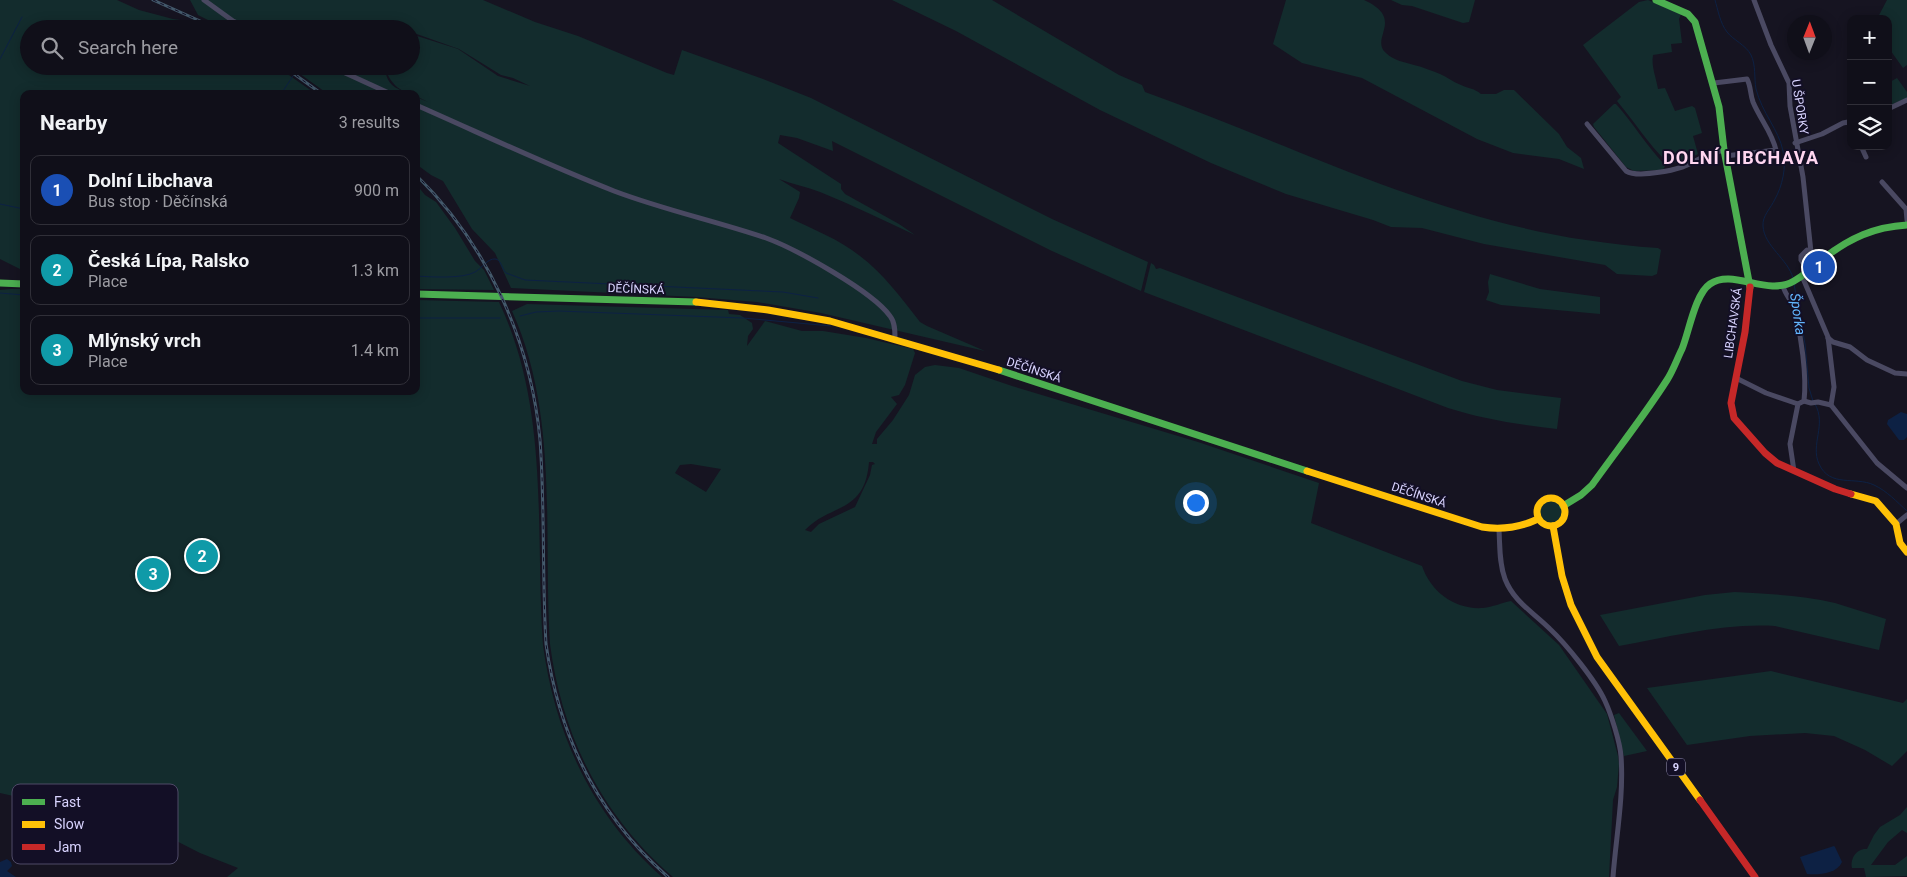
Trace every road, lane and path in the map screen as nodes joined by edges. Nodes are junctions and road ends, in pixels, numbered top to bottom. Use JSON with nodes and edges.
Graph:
{"nodes":[{"id":1,"x":204,"y":0,"type":"edge"},
{"id":2,"x":1656,"y":0,"type":"edge"},
{"id":3,"x":1754,"y":0,"type":"edge"},
{"id":4,"x":231,"y":20,"type":"edge"},
{"id":5,"x":350,"y":75,"type":"edge"},
{"id":6,"x":1714,"y":83,"type":"junction"},
{"id":7,"x":382,"y":90,"type":"edge"},
{"id":8,"x":1907,"y":100,"type":"edge"},
{"id":9,"x":420,"y":107,"type":"edge"},
{"id":10,"x":1892,"y":107,"type":"edge"},
{"id":11,"x":1847,"y":123,"type":"edge"},
{"id":12,"x":1587,"y":124,"type":"dead end"},
{"id":13,"x":1795,"y":143,"type":"junction"},
{"id":14,"x":1863,"y":150,"type":"edge"},
{"id":15,"x":1725,"y":153,"type":"junction"},
{"id":16,"x":1866,"y":157,"type":"dead end"},
{"id":17,"x":1882,"y":182,"type":"dead end"},
{"id":18,"x":1907,"y":202,"type":"edge"},
{"id":19,"x":1906,"y":209,"type":"edge"},
{"id":20,"x":1907,"y":220,"type":"edge"},
{"id":21,"x":1907,"y":225,"type":"edge"},
{"id":22,"x":1811,"y":252,"type":"junction"},
{"id":23,"x":1820,"y":261,"type":"junction"},
{"id":24,"x":1803,"y":275,"type":"junction"},
{"id":25,"x":0,"y":283,"type":"edge"},
{"id":26,"x":1750,"y":283,"type":"junction"},
{"id":27,"x":20,"y":284,"type":"edge"},
{"id":28,"x":1787,"y":285,"type":"junction"},
{"id":29,"x":420,"y":294,"type":"edge"},
{"id":30,"x":1828,"y":337,"type":"junction"},
{"id":31,"x":895,"y":338,"type":"junction"},
{"id":32,"x":1907,"y":374,"type":"edge"},
{"id":33,"x":1736,"y":378,"type":"junction"},
{"id":34,"x":1804,"y":400,"type":"junction"},
{"id":35,"x":1798,"y":404,"type":"junction"},
{"id":36,"x":1831,"y":405,"type":"junction"},
{"id":37,"x":1794,"y":471,"type":"junction"},
{"id":38,"x":1907,"y":488,"type":"edge"},
{"id":39,"x":1563,"y":506,"type":"junction"},
{"id":40,"x":1907,"y":516,"type":"edge"},
{"id":41,"x":1538,"y":518,"type":"junction"},
{"id":42,"x":1896,"y":524,"type":"junction"},
{"id":43,"x":1553,"y":526,"type":"junction"},
{"id":44,"x":1499,"y":530,"type":"junction"},
{"id":45,"x":1907,"y":552,"type":"edge"},
{"id":46,"x":1613,"y":877,"type":"edge"},
{"id":47,"x":1755,"y":877,"type":"edge"}],
"edges":[{"from":1,"to":4,"type":"street"},
{"from":2,"to":6,"type":"main road","name":"LIBCHAVSKÁ"},
{"from":3,"to":13,"type":"street","name":"U ŠPORKY"},
{"from":5,"to":7,"type":"street"},
{"from":6,"to":15,"type":"main road","name":"LIBCHAVSKÁ"},
{"from":6,"to":15,"type":"street"},
{"from":8,"to":10,"type":"street"},
{"from":9,"to":31,"type":"street"},
{"from":11,"to":13,"type":"street"},
{"from":12,"to":15,"type":"street"},
{"from":13,"to":22,"type":"street","name":"U ŠPORKY"},
{"from":14,"to":16,"type":"street"},
{"from":15,"to":26,"type":"main road","name":"LIBCHAVSKÁ"},
{"from":17,"to":19,"type":"street"},
{"from":18,"to":19,"type":"street"},
{"from":19,"to":20,"type":"street"},
{"from":21,"to":23,"type":"main road"},
{"from":22,"to":23,"type":"street"},
{"from":22,"to":24,"type":"street"},
{"from":23,"to":24,"type":"main road"},
{"from":24,"to":28,"type":"main road"},
{"from":24,"to":30,"type":"street"},
{"from":25,"to":27,"type":"main road"},
{"from":26,"to":28,"type":"main road"},
{"from":26,"to":33,"type":"main road","name":"LIBCHAVSKÁ"},
{"from":26,"to":39,"type":"main road"},
{"from":28,"to":34,"type":"street"},
{"from":29,"to":31,"type":"main road","name":"DĚČÍNSKÁ"},
{"from":30,"to":32,"type":"street"},
{"from":30,"to":36,"type":"street"},
{"from":31,"to":44,"type":"main road","name":"DĚČÍNSKÁ"},
{"from":33,"to":35,"type":"street"},
{"from":33,"to":37,"type":"main road","name":"LIBCHAVSKÁ"},
{"from":34,"to":35,"type":"street"},
{"from":34,"to":36,"type":"street"},
{"from":35,"to":37,"type":"street"},
{"from":36,"to":38,"type":"street"},
{"from":37,"to":42,"type":"main road","name":"LIBCHAVSKÁ"},
{"from":39,"to":41,"type":"main road"},
{"from":39,"to":43,"type":"main road"},
{"from":40,"to":42,"type":"street"},
{"from":41,"to":43,"type":"main road"},
{"from":41,"to":44,"type":"main road","name":"DĚČÍNSKÁ"},
{"from":42,"to":45,"type":"main road","name":"LIBCHAVSKÁ"},
{"from":43,"to":47,"type":"main road","number":"9"},
{"from":44,"to":46,"type":"street"}]}
